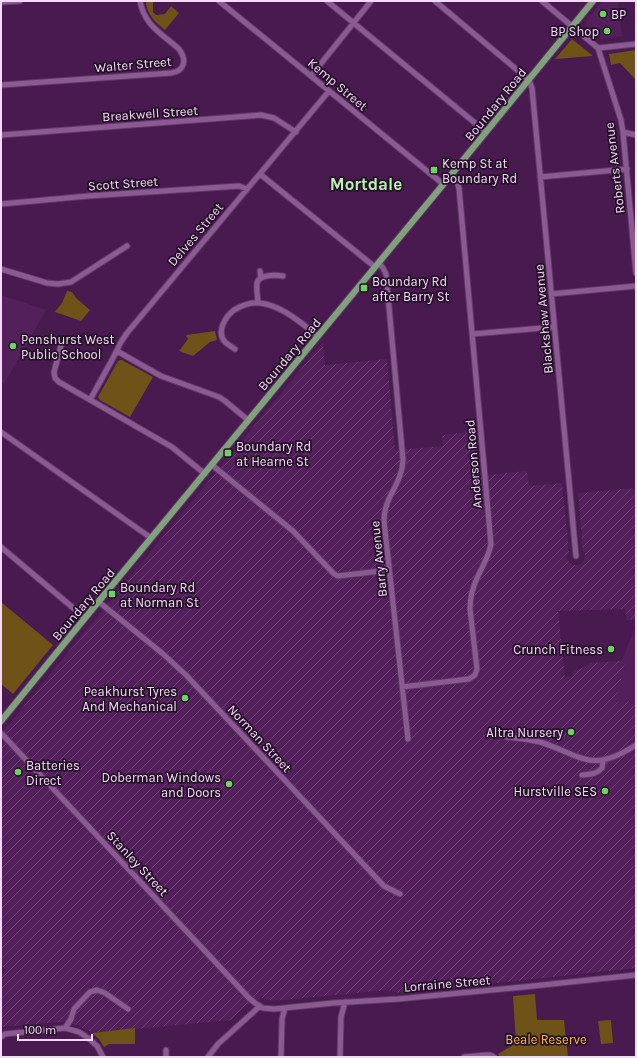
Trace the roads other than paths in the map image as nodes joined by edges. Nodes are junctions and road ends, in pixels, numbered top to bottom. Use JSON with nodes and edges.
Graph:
{"nodes":[{"id":1,"x":20,"y":1,"type":"edge"},
{"id":2,"x":140,"y":1,"type":"edge"},
{"id":3,"x":219,"y":1,"type":"edge"},
{"id":4,"x":327,"y":1,"type":"edge"},
{"id":5,"x":371,"y":1,"type":"edge"},
{"id":6,"x":435,"y":1,"type":"edge"},
{"id":7,"x":542,"y":1,"type":"edge"},
{"id":8,"x":593,"y":1,"type":"edge"},
{"id":9,"x":1,"y":2,"type":"edge"},
{"id":10,"x":354,"y":23,"type":"junction"},
{"id":11,"x":572,"y":27,"type":"junction"},
{"id":12,"x":636,"y":44,"type":"edge"},
{"id":13,"x":598,"y":48,"type":"junction"},
{"id":14,"x":311,"y":76,"type":"junction"},
{"id":15,"x":529,"y":80,"type":"junction"},
{"id":16,"x":1,"y":85,"type":"edge"},
{"id":17,"x":329,"y":91,"type":"junction"},
{"id":18,"x":296,"y":132,"type":"junction"},
{"id":19,"x":486,"y":132,"type":"junction"},
{"id":20,"x":623,"y":132,"type":"junction"},
{"id":21,"x":1,"y":135,"type":"edge"},
{"id":22,"x":636,"y":135,"type":"edge"},
{"id":23,"x":627,"y":169,"type":"junction"},
{"id":24,"x":260,"y":174,"type":"junction"},
{"id":25,"x":451,"y":175,"type":"junction"},
{"id":26,"x":540,"y":177,"type":"junction"},
{"id":27,"x":443,"y":184,"type":"junction"},
{"id":28,"x":247,"y":188,"type":"junction"},
{"id":29,"x":1,"y":204,"type":"edge"},
{"id":30,"x":128,"y":246,"type":"dead end"},
{"id":31,"x":635,"y":258,"type":"edge"},
{"id":32,"x":377,"y":265,"type":"junction"},
{"id":33,"x":1,"y":269,"type":"edge"},
{"id":34,"x":260,"y":271,"type":"dead end"},
{"id":35,"x":636,"y":273,"type":"edge"},
{"id":36,"x":283,"y":276,"type":"dead end"},
{"id":37,"x":261,"y":278,"type":"junction"},
{"id":38,"x":636,"y":286,"type":"edge"},
{"id":39,"x":552,"y":294,"type":"junction"},
{"id":40,"x":258,"y":303,"type":"junction"},
{"id":41,"x":554,"y":327,"type":"junction"},
{"id":42,"x":473,"y":334,"type":"junction"},
{"id":43,"x":318,"y":336,"type":"junction"},
{"id":44,"x":61,"y":346,"type":"dead end"},
{"id":45,"x":235,"y":349,"type":"dead end"},
{"id":46,"x":117,"y":351,"type":"junction"},
{"id":47,"x":90,"y":400,"type":"junction"},
{"id":48,"x":248,"y":420,"type":"junction"},
{"id":49,"x":1,"y":432,"type":"edge"},
{"id":50,"x":212,"y":465,"type":"junction"},
{"id":51,"x":205,"y":474,"type":"junction"},
{"id":52,"x":151,"y":538,"type":"junction"},
{"id":53,"x":1,"y":547,"type":"edge"},
{"id":54,"x":576,"y":556,"type":"dead end"},
{"id":55,"x":389,"y":570,"type":"junction"},
{"id":56,"x":99,"y":602,"type":"junction"},
{"id":57,"x":85,"y":618,"type":"junction"},
{"id":58,"x":402,"y":687,"type":"junction"},
{"id":59,"x":1,"y":721,"type":"edge"},
{"id":60,"x":1,"y":733,"type":"edge"},
{"id":61,"x":506,"y":737,"type":"dead end"},
{"id":62,"x":408,"y":739,"type":"dead end"},
{"id":63,"x":636,"y":746,"type":"edge"},
{"id":64,"x":603,"y":761,"type":"junction"},
{"id":65,"x":582,"y":776,"type":"dead end"},
{"id":66,"x":400,"y":894,"type":"dead end"},
{"id":67,"x":636,"y":975,"type":"edge"},
{"id":68,"x":344,"y":1002,"type":"junction"},
{"id":69,"x":260,"y":1006,"type":"junction"},
{"id":70,"x":285,"y":1008,"type":"junction"},
{"id":71,"x":128,"y":1009,"type":"dead end"},
{"id":72,"x":65,"y":1028,"type":"junction"},
{"id":73,"x":1,"y":1037,"type":"edge"},
{"id":74,"x":166,"y":1050,"type":"dead end"},
{"id":75,"x":103,"y":1057,"type":"edge"},
{"id":76,"x":166,"y":1057,"type":"edge"},
{"id":77,"x":208,"y":1057,"type":"edge"},
{"id":78,"x":281,"y":1057,"type":"edge"},
{"id":79,"x":340,"y":1057,"type":"edge"},
{"id":80,"x":464,"y":1057,"type":"edge"},
{"id":81,"x":494,"y":1057,"type":"edge"}],
"edges":[{"from":1,"to":9,"type":"street"},
{"from":2,"to":16,"type":"street","name":"Walter Street"},
{"from":3,"to":14,"type":"street","name":"Kemp Street"},
{"from":4,"to":10,"type":"street"},
{"from":5,"to":10,"type":"street"},
{"from":6,"to":15,"type":"street"},
{"from":7,"to":11,"type":"street"},
{"from":8,"to":11,"type":"main road","name":"Boundary Road"},
{"from":10,"to":14,"type":"street"},
{"from":10,"to":19,"type":"street"},
{"from":11,"to":13,"type":"street"},
{"from":11,"to":15,"type":"main road","name":"Boundary Road"},
{"from":12,"to":13,"type":"street"},
{"from":13,"to":20,"type":"street","name":"Roberts Avenue"},
{"from":14,"to":17,"type":"street","name":"Kemp Street"},
{"from":15,"to":19,"type":"main road","name":"Boundary Road"},
{"from":15,"to":26,"type":"street","name":"Blackshaw Avenue"},
{"from":17,"to":18,"type":"street","name":"Delves Street"},
{"from":17,"to":27,"type":"street","name":"Kemp Street"},
{"from":18,"to":21,"type":"street","name":"Breakwell Street"},
{"from":18,"to":24,"type":"street","name":"Delves Street"},
{"from":19,"to":25,"type":"main road","name":"Boundary Road"},
{"from":20,"to":22,"type":"street"},
{"from":20,"to":23,"type":"street","name":"Roberts Avenue"},
{"from":23,"to":26,"type":"street"},
{"from":23,"to":31,"type":"street","name":"Roberts Avenue"},
{"from":24,"to":28,"type":"street","name":"Delves Street"},
{"from":24,"to":32,"type":"street"},
{"from":25,"to":27,"type":"main road","name":"Boundary Road"},
{"from":25,"to":42,"type":"street","name":"Anderson Road"},
{"from":26,"to":39,"type":"street","name":"Blackshaw Avenue"},
{"from":27,"to":32,"type":"main road","name":"Boundary Road"},
{"from":28,"to":29,"type":"street","name":"Scott Street"},
{"from":28,"to":46,"type":"street","name":"Delves Street"},
{"from":30,"to":33,"type":"street"},
{"from":31,"to":35,"type":"street","name":"Roberts Avenue"},
{"from":32,"to":43,"type":"main road","name":"Boundary Road"},
{"from":32,"to":55,"type":"street","name":"Barry Avenue"},
{"from":34,"to":37,"type":"street"},
{"from":36,"to":37,"type":"street"},
{"from":37,"to":40,"type":"street"},
{"from":38,"to":39,"type":"street"},
{"from":39,"to":41,"type":"street","name":"Blackshaw Avenue"},
{"from":40,"to":43,"type":"street"},
{"from":40,"to":45,"type":"street"},
{"from":41,"to":42,"type":"street"},
{"from":41,"to":54,"type":"street","name":"Blackshaw Avenue"},
{"from":42,"to":58,"type":"street","name":"Anderson Road"},
{"from":43,"to":48,"type":"main road","name":"Boundary Road"},
{"from":44,"to":47,"type":"street"},
{"from":46,"to":47,"type":"street","name":"Delves Street"},
{"from":46,"to":48,"type":"street"},
{"from":47,"to":51,"type":"street"},
{"from":48,"to":50,"type":"main road","name":"Boundary Road"},
{"from":49,"to":52,"type":"street"},
{"from":50,"to":51,"type":"main road","name":"Boundary Road"},
{"from":50,"to":55,"type":"street"},
{"from":51,"to":52,"type":"main road","name":"Boundary Road"},
{"from":52,"to":56,"type":"main road","name":"Boundary Road"},
{"from":53,"to":57,"type":"street"},
{"from":55,"to":58,"type":"street","name":"Barry Avenue"},
{"from":56,"to":57,"type":"main road","name":"Boundary Road"},
{"from":56,"to":66,"type":"street","name":"Norman Street"},
{"from":57,"to":59,"type":"main road","name":"Boundary Road"},
{"from":58,"to":62,"type":"street","name":"Barry Avenue"},
{"from":60,"to":69,"type":"street","name":"Stanley Street"},
{"from":61,"to":64,"type":"street"},
{"from":63,"to":64,"type":"street"},
{"from":64,"to":65,"type":"street"},
{"from":67,"to":68,"type":"street","name":"Lorraine Street"},
{"from":68,"to":70,"type":"street","name":"Lorraine Street"},
{"from":68,"to":79,"type":"street"},
{"from":69,"to":70,"type":"street","name":"Lorraine Street"},
{"from":69,"to":77,"type":"street"},
{"from":70,"to":78,"type":"street"},
{"from":71,"to":72,"type":"street"},
{"from":72,"to":73,"type":"street"},
{"from":72,"to":75,"type":"street"},
{"from":74,"to":76,"type":"street"},
{"from":80,"to":81,"type":"street"}]}
